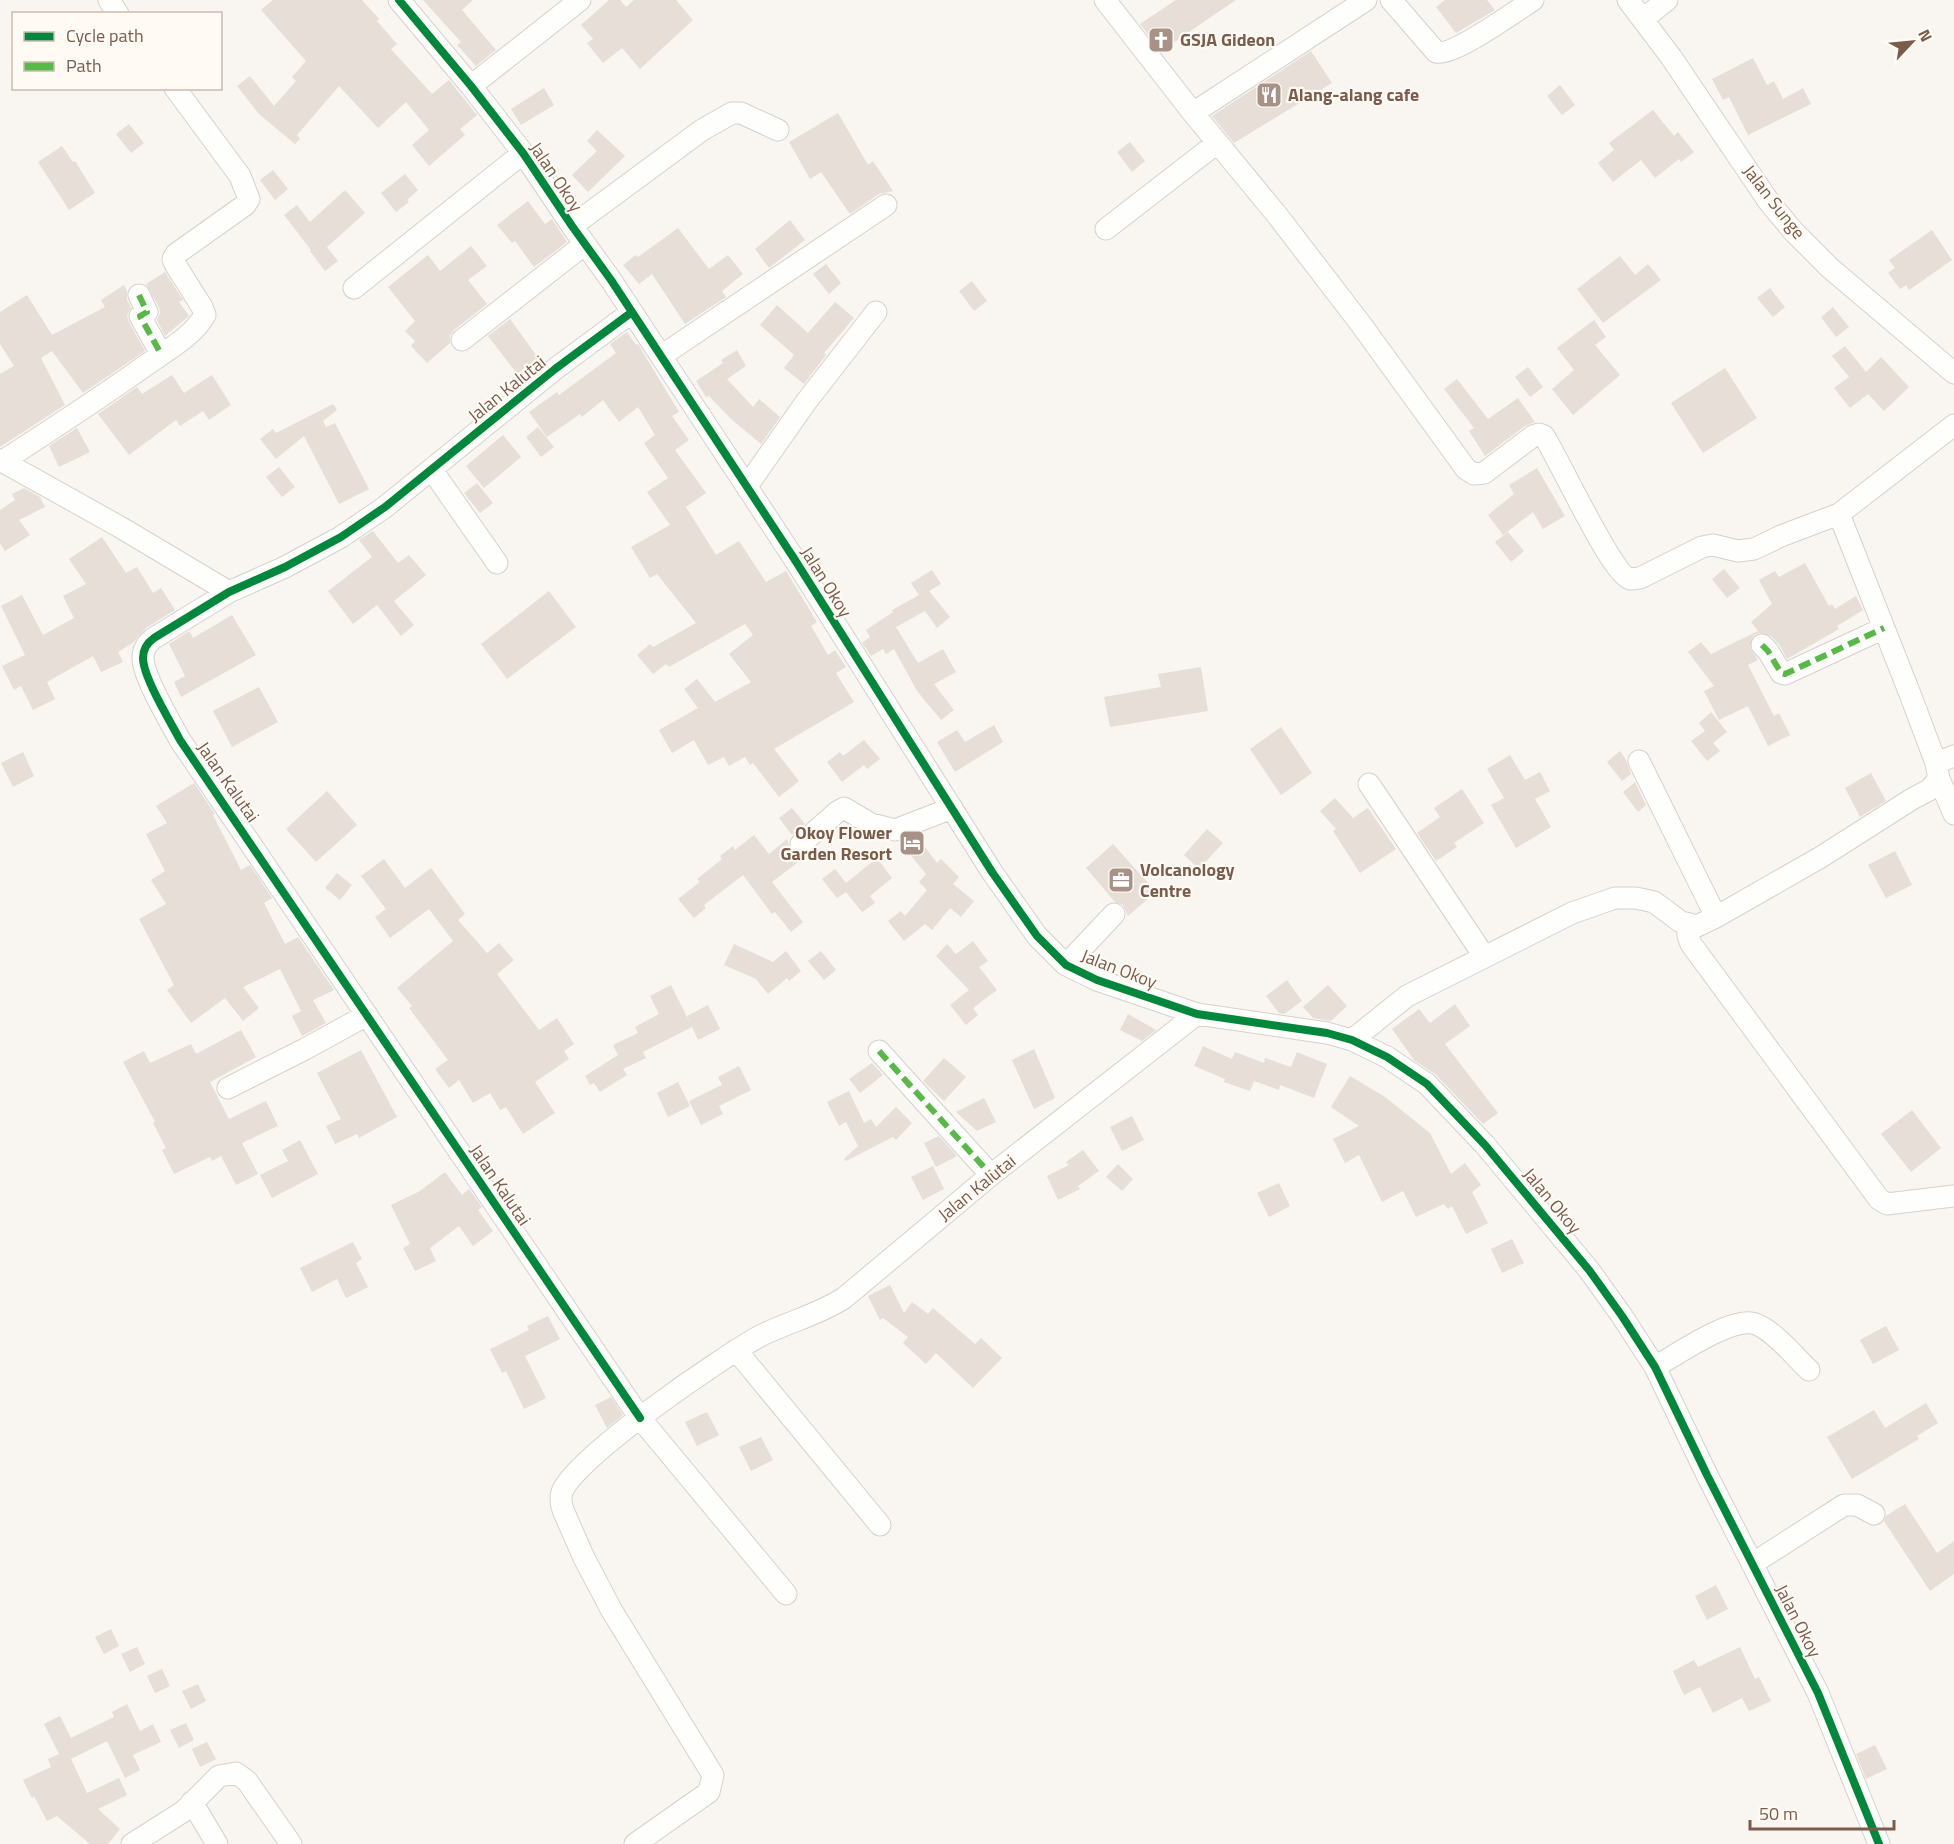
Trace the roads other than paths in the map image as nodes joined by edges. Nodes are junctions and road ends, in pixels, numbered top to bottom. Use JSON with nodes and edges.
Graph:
{"nodes":[{"id":1,"x":399,"y":0,"type":"edge"},
{"id":2,"x":580,"y":0,"type":"edge"},
{"id":3,"x":1105,"y":0,"type":"edge"},
{"id":4,"x":1366,"y":0,"type":"edge"},
{"id":5,"x":1391,"y":0,"type":"edge"},
{"id":6,"x":1533,"y":0,"type":"edge"},
{"id":7,"x":1628,"y":0,"type":"edge"},
{"id":8,"x":1667,"y":0,"type":"edge"},
{"id":9,"x":1642,"y":19,"type":"junction"},
{"id":10,"x":471,"y":86,"type":"junction"},
{"id":11,"x":176,"y":90,"type":"edge"},
{"id":12,"x":1193,"y":113,"type":"junction"},
{"id":13,"x":778,"y":130,"type":"dead end"},
{"id":14,"x":1217,"y":143,"type":"junction"},
{"id":15,"x":524,"y":153,"type":"junction"},
{"id":16,"x":886,"y":205,"type":"dead end"},
{"id":17,"x":572,"y":226,"type":"junction"},
{"id":18,"x":1106,"y":229,"type":"dead end"},
{"id":19,"x":585,"y":244,"type":"junction"},
{"id":20,"x":354,"y":288,"type":"dead end"},
{"id":21,"x":139,"y":295,"type":"dead end"},
{"id":22,"x":632,"y":312,"type":"junction"},
{"id":23,"x":876,"y":312,"type":"dead end"},
{"id":24,"x":462,"y":340,"type":"dead end"},
{"id":25,"x":161,"y":354,"type":"junction"},
{"id":26,"x":661,"y":357,"type":"junction"},
{"id":27,"x":1954,"y":373,"type":"edge"},
{"id":28,"x":1954,"y":425,"type":"edge"},
{"id":29,"x":1,"y":460,"type":"edge"},
{"id":30,"x":432,"y":470,"type":"junction"},
{"id":31,"x":747,"y":486,"type":"junction"},
{"id":32,"x":1839,"y":514,"type":"junction"},
{"id":33,"x":497,"y":563,"type":"dead end"},
{"id":34,"x":229,"y":592,"type":"junction"},
{"id":35,"x":1884,"y":628,"type":"junction"},
{"id":36,"x":1762,"y":645,"type":"dead end"},
{"id":37,"x":1639,"y":761,"type":"dead end"},
{"id":38,"x":1943,"y":766,"type":"edge"},
{"id":39,"x":1369,"y":784,"type":"dead end"},
{"id":40,"x":952,"y":808,"type":"junction"},
{"id":41,"x":1954,"y":814,"type":"edge"},
{"id":42,"x":801,"y":844,"type":"dead end"},
{"id":43,"x":1114,"y":914,"type":"dead end"},
{"id":44,"x":1716,"y":917,"type":"junction"},
{"id":45,"x":1687,"y":924,"type":"junction"},
{"id":46,"x":1484,"y":956,"type":"junction"},
{"id":47,"x":1065,"y":964,"type":"junction"},
{"id":48,"x":1197,"y":1014,"type":"junction"},
{"id":49,"x":367,"y":1015,"type":"junction"},
{"id":50,"x":1352,"y":1040,"type":"junction"},
{"id":51,"x":879,"y":1051,"type":"dead end"},
{"id":52,"x":228,"y":1088,"type":"dead end"},
{"id":53,"x":991,"y":1175,"type":"junction"},
{"id":54,"x":1954,"y":1196,"type":"edge"},
{"id":55,"x":736,"y":1350,"type":"junction"},
{"id":56,"x":1655,"y":1367,"type":"junction"},
{"id":57,"x":1809,"y":1370,"type":"dead end"},
{"id":58,"x":640,"y":1418,"type":"junction"},
{"id":59,"x":1874,"y":1515,"type":"dead end"},
{"id":60,"x":880,"y":1525,"type":"dead end"},
{"id":61,"x":1752,"y":1564,"type":"junction"},
{"id":62,"x":786,"y":1594,"type":"dead end"},
{"id":63,"x":192,"y":1802,"type":"junction"},
{"id":64,"x":132,"y":1844,"type":"edge"},
{"id":65,"x":217,"y":1844,"type":"edge"},
{"id":66,"x":291,"y":1844,"type":"edge"},
{"id":67,"x":635,"y":1844,"type":"edge"},
{"id":68,"x":1879,"y":1844,"type":"edge"}],
"edges":[{"from":1,"to":10,"type":"street","name":"Jalan Okoy"},
{"from":2,"to":10,"type":"street"},
{"from":3,"to":12,"type":"street"},
{"from":4,"to":12,"type":"street"},
{"from":5,"to":6,"type":"street"},
{"from":7,"to":9,"type":"street","name":"Jalan Sunge"},
{"from":8,"to":9,"type":"street"},
{"from":9,"to":27,"type":"street","name":"Jalan Sunge"},
{"from":10,"to":15,"type":"street","name":"Jalan Okoy"},
{"from":11,"to":25,"type":"street"},
{"from":12,"to":14,"type":"street"},
{"from":13,"to":17,"type":"street"},
{"from":14,"to":18,"type":"street"},
{"from":14,"to":32,"type":"street"},
{"from":15,"to":17,"type":"street","name":"Jalan Okoy"},
{"from":15,"to":20,"type":"street"},
{"from":16,"to":26,"type":"street"},
{"from":17,"to":19,"type":"street","name":"Jalan Okoy"},
{"from":19,"to":22,"type":"street","name":"Jalan Okoy"},
{"from":19,"to":24,"type":"street"},
{"from":21,"to":25,"type":"street"},
{"from":22,"to":26,"type":"street","name":"Jalan Okoy"},
{"from":22,"to":30,"type":"street","name":"Jalan Kalutai"},
{"from":23,"to":31,"type":"street"},
{"from":25,"to":29,"type":"street"},
{"from":26,"to":31,"type":"street","name":"Jalan Okoy"},
{"from":28,"to":32,"type":"street"},
{"from":29,"to":34,"type":"street"},
{"from":30,"to":33,"type":"street"},
{"from":30,"to":34,"type":"street","name":"Jalan Kalutai"},
{"from":31,"to":40,"type":"street","name":"Jalan Okoy"},
{"from":32,"to":35,"type":"street"},
{"from":34,"to":49,"type":"street","name":"Jalan Kalutai"},
{"from":35,"to":36,"type":"street"},
{"from":35,"to":38,"type":"street"},
{"from":37,"to":44,"type":"street"},
{"from":38,"to":41,"type":"street"},
{"from":38,"to":44,"type":"street"},
{"from":39,"to":46,"type":"street"},
{"from":40,"to":42,"type":"street"},
{"from":40,"to":47,"type":"street","name":"Jalan Okoy"},
{"from":43,"to":47,"type":"street"},
{"from":44,"to":45,"type":"street"},
{"from":45,"to":46,"type":"street"},
{"from":45,"to":54,"type":"street"},
{"from":46,"to":50,"type":"street"},
{"from":47,"to":48,"type":"street","name":"Jalan Okoy"},
{"from":48,"to":50,"type":"street","name":"Jalan Okoy"},
{"from":48,"to":53,"type":"street","name":"Jalan Kalutai"},
{"from":49,"to":52,"type":"street"},
{"from":49,"to":58,"type":"street","name":"Jalan Kalutai"},
{"from":50,"to":56,"type":"street","name":"Jalan Okoy"},
{"from":51,"to":53,"type":"street"},
{"from":53,"to":55,"type":"street","name":"Jalan Kalutai"},
{"from":55,"to":58,"type":"street","name":"Jalan Kalutai"},
{"from":55,"to":60,"type":"street"},
{"from":56,"to":57,"type":"street"},
{"from":56,"to":61,"type":"street","name":"Jalan Okoy"},
{"from":58,"to":62,"type":"street"},
{"from":58,"to":67,"type":"street"},
{"from":59,"to":61,"type":"street"},
{"from":61,"to":68,"type":"street","name":"Jalan Okoy"},
{"from":63,"to":64,"type":"street"},
{"from":63,"to":65,"type":"street"},
{"from":63,"to":66,"type":"street"}]}
